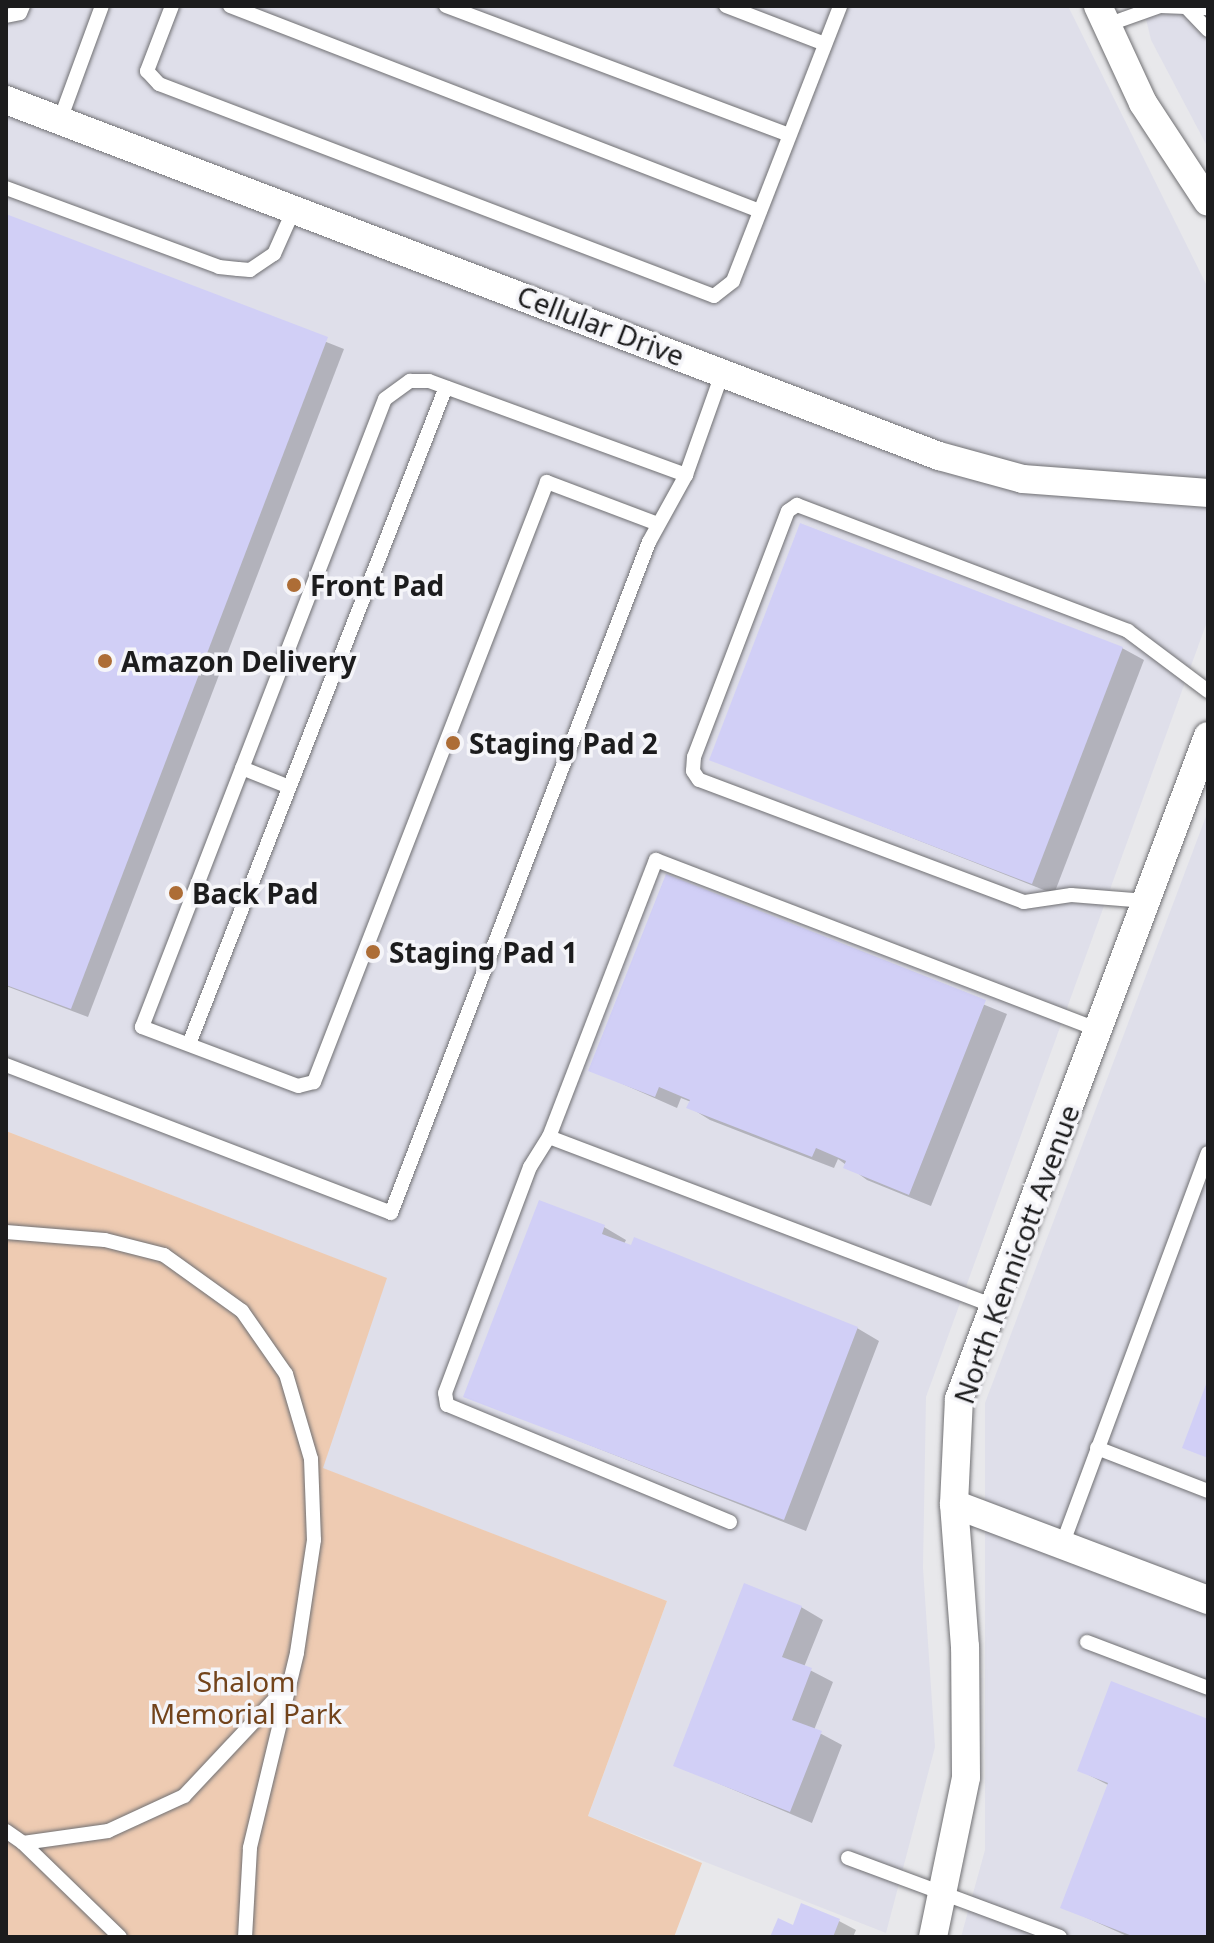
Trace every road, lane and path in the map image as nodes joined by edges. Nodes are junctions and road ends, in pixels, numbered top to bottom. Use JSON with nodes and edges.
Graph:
{"nodes":[{"id":1,"x":23,"y":6,"type":"edge"},
{"id":2,"x":102,"y":6,"type":"edge"},
{"id":3,"x":172,"y":6,"type":"edge"},
{"id":4,"x":230,"y":6,"type":"edge"},
{"id":5,"x":446,"y":6,"type":"edge"},
{"id":6,"x":726,"y":6,"type":"edge"},
{"id":7,"x":840,"y":6,"type":"edge"},
{"id":8,"x":1186,"y":7,"type":"edge"},
{"id":9,"x":1208,"y":8,"type":"edge"},
{"id":10,"x":6,"y":16,"type":"edge"},
{"id":11,"x":1101,"y":16,"type":"edge"},
{"id":12,"x":1208,"y":30,"type":"edge"},
{"id":13,"x":825,"y":44,"type":"junction"},
{"id":14,"x":6,"y":100,"type":"edge"},
{"id":15,"x":60,"y":120,"type":"junction"},
{"id":16,"x":789,"y":135,"type":"junction"},
{"id":17,"x":6,"y":188,"type":"edge"},
{"id":18,"x":1208,"y":202,"type":"edge"},
{"id":19,"x":294,"y":209,"type":"junction"},
{"id":20,"x":760,"y":211,"type":"junction"},
{"id":21,"x":723,"y":371,"type":"junction"},
{"id":22,"x":446,"y":387,"type":"junction"},
{"id":23,"x":686,"y":475,"type":"junction"},
{"id":24,"x":1208,"y":493,"type":"edge"},
{"id":25,"x":658,"y":524,"type":"junction"},
{"id":26,"x":1208,"y":691,"type":"edge"},
{"id":27,"x":1208,"y":736,"type":"edge"},
{"id":28,"x":242,"y":768,"type":"junction"},
{"id":29,"x":1202,"y":770,"type":"edge"},
{"id":30,"x":289,"y":787,"type":"junction"},
{"id":31,"x":1146,"y":901,"type":"junction"},
{"id":32,"x":1098,"y":1030,"type":"junction"},
{"id":33,"x":189,"y":1044,"type":"junction"},
{"id":34,"x":6,"y":1065,"type":"edge"},
{"id":35,"x":549,"y":1137,"type":"junction"},
{"id":36,"x":1208,"y":1153,"type":"edge"},
{"id":37,"x":6,"y":1232,"type":"edge"},
{"id":38,"x":993,"y":1306,"type":"junction"},
{"id":39,"x":1097,"y":1448,"type":"junction"},
{"id":40,"x":1208,"y":1491,"type":"edge"},
{"id":41,"x":954,"y":1504,"type":"junction"},
{"id":42,"x":730,"y":1522,"type":"dead end"},
{"id":43,"x":1062,"y":1545,"type":"junction"},
{"id":44,"x":1208,"y":1600,"type":"edge"},
{"id":45,"x":1087,"y":1642,"type":"dead end"},
{"id":46,"x":290,"y":1683,"type":"junction"},
{"id":47,"x":1208,"y":1688,"type":"edge"},
{"id":48,"x":6,"y":1831,"type":"edge"},
{"id":49,"x":23,"y":1843,"type":"junction"},
{"id":50,"x":848,"y":1858,"type":"dead end"},
{"id":51,"x":944,"y":1892,"type":"junction"},
{"id":52,"x":120,"y":1937,"type":"edge"},
{"id":53,"x":245,"y":1937,"type":"edge"},
{"id":54,"x":933,"y":1937,"type":"edge"},
{"id":55,"x":1060,"y":1937,"type":"edge"}],
"edges":[{"from":1,"to":10,"type":"lane"},
{"from":2,"to":15,"type":"lane"},
{"from":3,"to":20,"type":"lane"},
{"from":4,"to":20,"type":"lane"},
{"from":5,"to":16,"type":"lane"},
{"from":6,"to":13,"type":"lane"},
{"from":7,"to":13,"type":"lane"},
{"from":8,"to":9,"type":"lane"},
{"from":8,"to":11,"type":"lane"},
{"from":8,"to":12,"type":"lane"},
{"from":11,"to":18,"type":"street"},
{"from":13,"to":16,"type":"lane"},
{"from":14,"to":15,"type":"street","name":"Cellular Drive"},
{"from":15,"to":19,"type":"street","name":"Cellular Drive"},
{"from":16,"to":20,"type":"lane"},
{"from":17,"to":19,"type":"lane"},
{"from":19,"to":21,"type":"street","name":"Cellular Drive"},
{"from":21,"to":23,"type":"lane"},
{"from":21,"to":24,"type":"street","name":"Cellular Drive"},
{"from":22,"to":23,"type":"lane"},
{"from":22,"to":28,"type":"lane"},
{"from":22,"to":30,"type":"lane"},
{"from":23,"to":25,"type":"lane"},
{"from":25,"to":33,"type":"lane"},
{"from":25,"to":34,"type":"lane"},
{"from":26,"to":31,"type":"lane"},
{"from":27,"to":29,"type":"street","name":"North Kennicott Avenue"},
{"from":28,"to":30,"type":"lane"},
{"from":28,"to":33,"type":"lane"},
{"from":29,"to":31,"type":"street","name":"North Kennicott Avenue"},
{"from":30,"to":33,"type":"lane"},
{"from":31,"to":32,"type":"street","name":"North Kennicott Avenue"},
{"from":32,"to":35,"type":"lane"},
{"from":32,"to":38,"type":"street","name":"North Kennicott Avenue"},
{"from":35,"to":38,"type":"lane"},
{"from":35,"to":42,"type":"lane"},
{"from":36,"to":39,"type":"lane"},
{"from":37,"to":46,"type":"lane"},
{"from":38,"to":41,"type":"street","name":"North Kennicott Avenue"},
{"from":39,"to":40,"type":"lane"},
{"from":39,"to":43,"type":"lane"},
{"from":41,"to":43,"type":"street"},
{"from":41,"to":51,"type":"street","name":"North Kennicott Avenue"},
{"from":43,"to":44,"type":"street"},
{"from":45,"to":47,"type":"lane"},
{"from":46,"to":49,"type":"lane"},
{"from":46,"to":53,"type":"lane"},
{"from":48,"to":49,"type":"lane"},
{"from":49,"to":52,"type":"lane"},
{"from":50,"to":51,"type":"lane"},
{"from":51,"to":54,"type":"street","name":"North Kennicott Avenue"},
{"from":51,"to":55,"type":"lane"}]}
